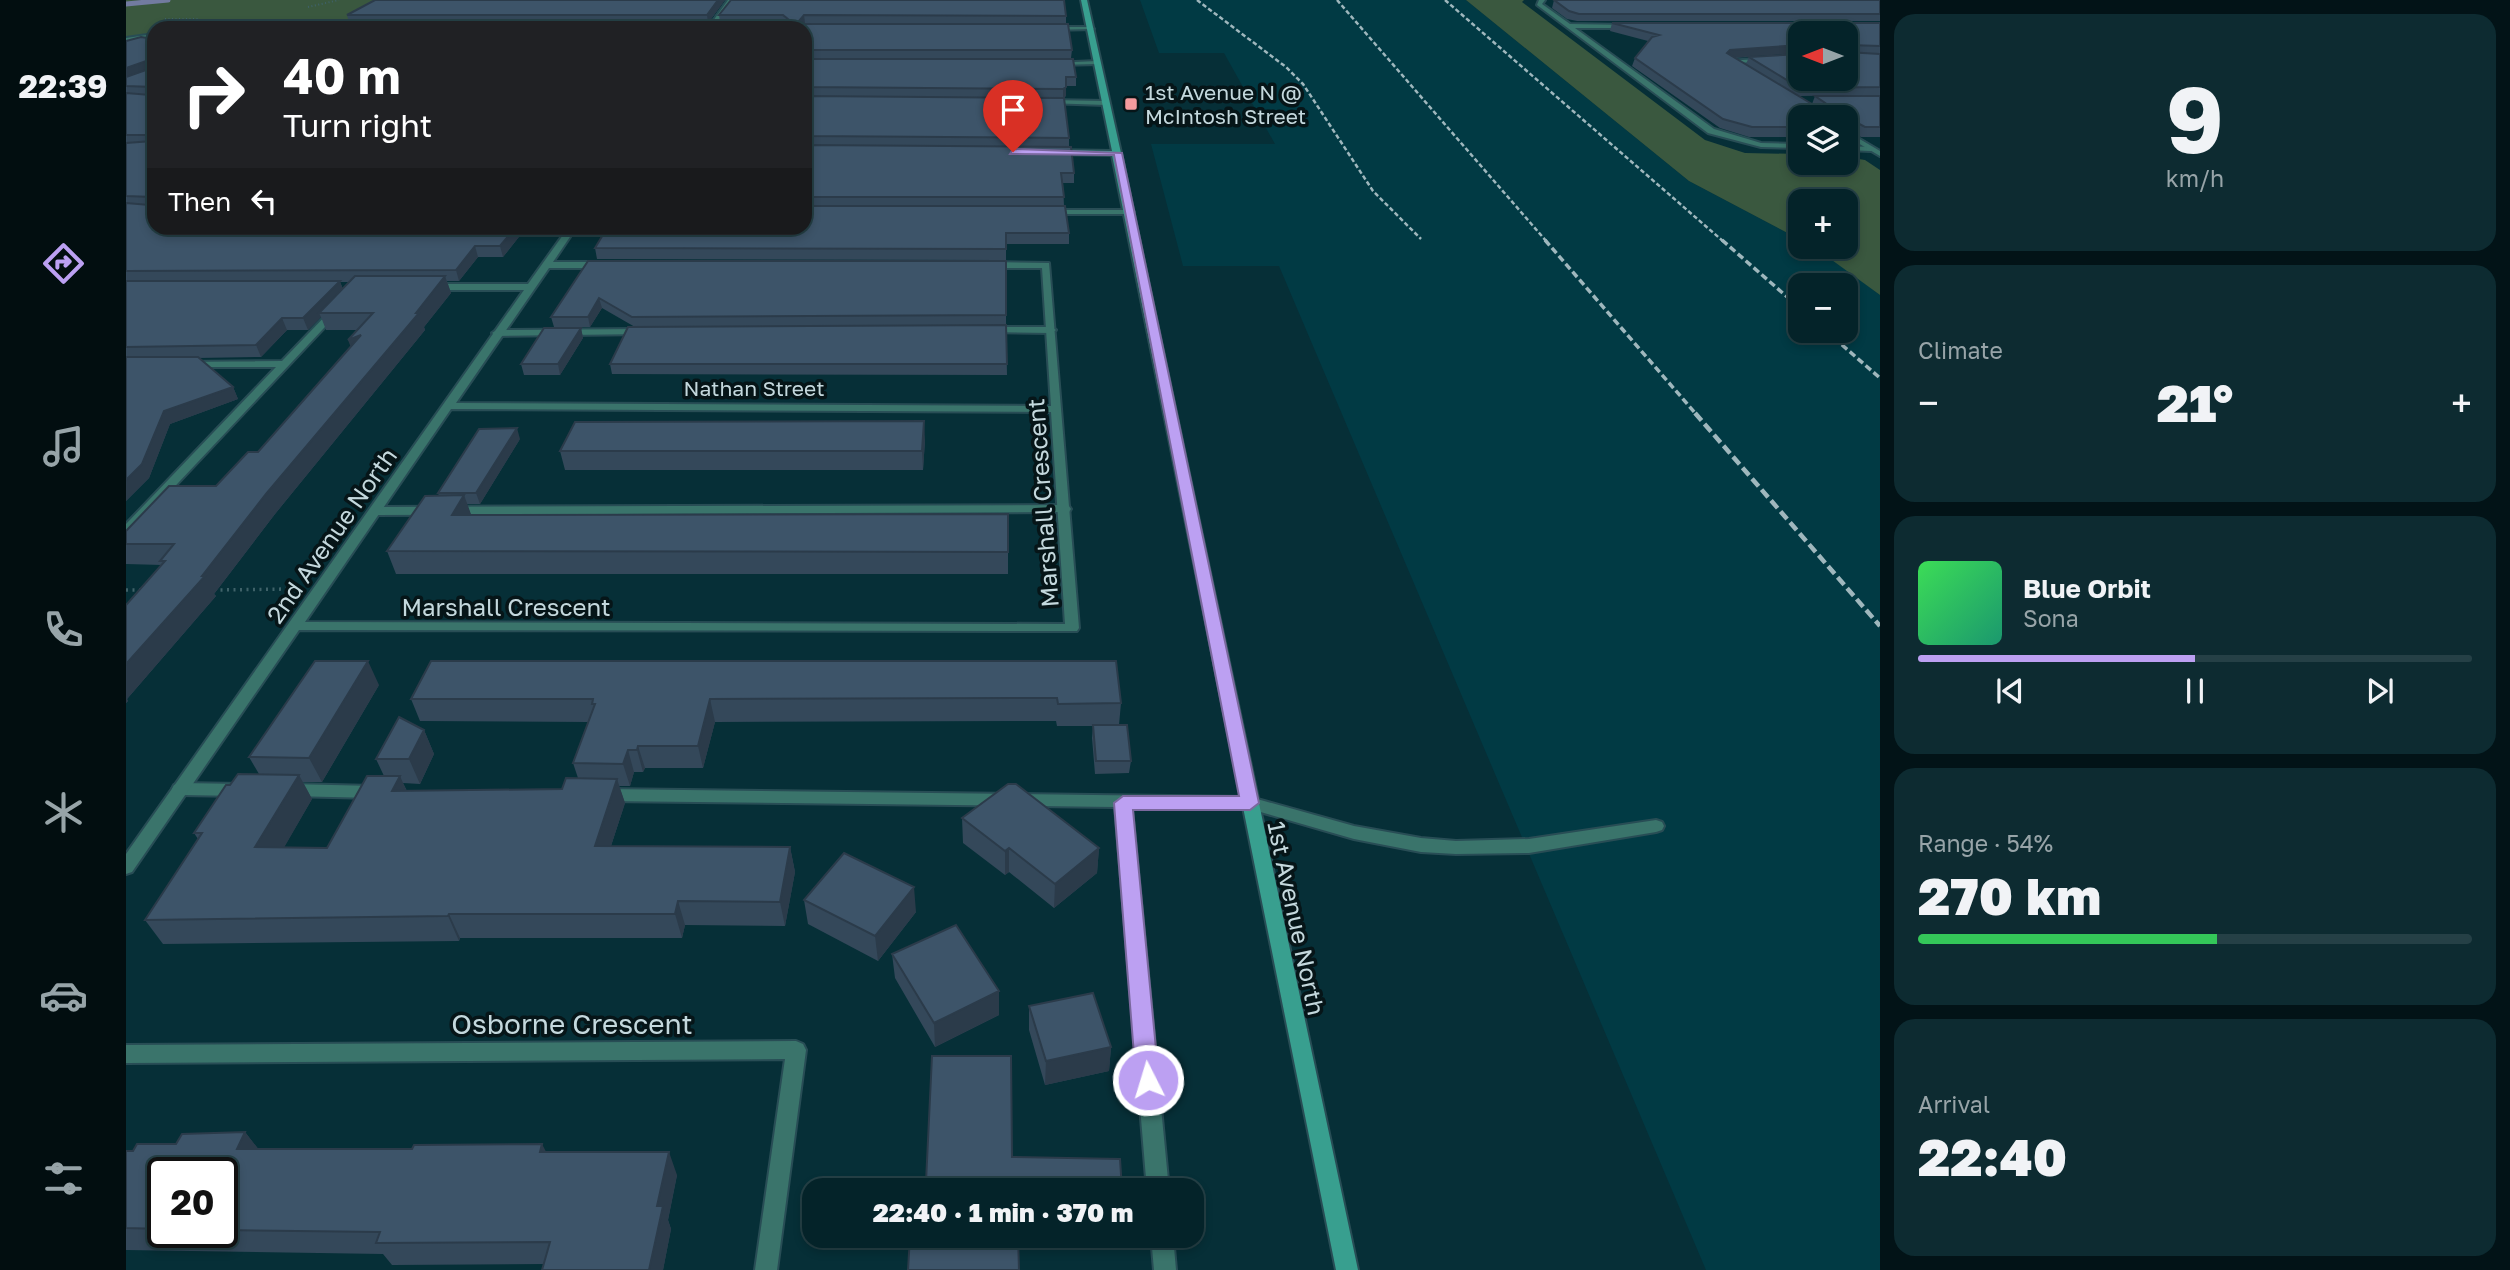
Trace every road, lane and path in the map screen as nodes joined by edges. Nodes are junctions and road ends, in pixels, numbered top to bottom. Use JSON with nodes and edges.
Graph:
{"nodes":[{"id":1,"x":731,"y":0,"type":"edge"},
{"id":2,"x":1084,"y":0,"type":"edge"},
{"id":3,"x":1542,"y":0,"type":"edge"},
{"id":4,"x":716,"y":21,"type":"edge"},
{"id":5,"x":1569,"y":26,"type":"junction"},
{"id":6,"x":1637,"y":26,"type":"edge"},
{"id":7,"x":1036,"y":29,"type":"edge"},
{"id":8,"x":1091,"y":29,"type":"junction"},
{"id":9,"x":147,"y":37,"type":"edge"},
{"id":10,"x":126,"y":40,"type":"edge"},
{"id":11,"x":1788,"y":59,"type":"edge"},
{"id":12,"x":1041,"y":63,"type":"edge"},
{"id":13,"x":1097,"y":63,"type":"junction"},
{"id":14,"x":1741,"y":68,"type":"edge"},
{"id":15,"x":1038,"y":102,"type":"edge"},
{"id":16,"x":1106,"y":103,"type":"junction"},
{"id":17,"x":1858,"y":140,"type":"edge"},
{"id":18,"x":1788,"y":146,"type":"edge"},
{"id":19,"x":1875,"y":149,"type":"edge"},
{"id":20,"x":1036,"y":152,"type":"edge"},
{"id":21,"x":1117,"y":153,"type":"junction"},
{"id":22,"x":1880,"y":154,"type":"edge"},
{"id":23,"x":1035,"y":212,"type":"edge"},
{"id":24,"x":1130,"y":212,"type":"junction"},
{"id":25,"x":567,"y":235,"type":"edge"},
{"id":26,"x":546,"y":265,"type":"junction"},
{"id":27,"x":616,"y":265,"type":"edge"},
{"id":28,"x":977,"y":265,"type":"edge"},
{"id":29,"x":424,"y":287,"type":"edge"},
{"id":30,"x":531,"y":287,"type":"junction"},
{"id":31,"x":340,"y":306,"type":"edge"},
{"id":32,"x":982,"y":330,"type":"edge"},
{"id":33,"x":1051,"y":330,"type":"junction"},
{"id":34,"x":650,"y":332,"type":"edge"},
{"id":35,"x":498,"y":333,"type":"junction"},
{"id":36,"x":179,"y":364,"type":"edge"},
{"id":37,"x":285,"y":364,"type":"junction"},
{"id":38,"x":450,"y":405,"type":"junction"},
{"id":39,"x":1057,"y":409,"type":"junction"},
{"id":40,"x":1065,"y":509,"type":"junction"},
{"id":41,"x":376,"y":511,"type":"junction"},
{"id":42,"x":126,"y":531,"type":"edge"},
{"id":43,"x":321,"y":589,"type":"junction"},
{"id":44,"x":126,"y":590,"type":"edge"},
{"id":45,"x":154,"y":590,"type":"edge"},
{"id":46,"x":210,"y":590,"type":"dead end"},
{"id":47,"x":294,"y":626,"type":"junction"},
{"id":48,"x":180,"y":789,"type":"junction"},
{"id":49,"x":388,"y":792,"type":"edge"},
{"id":50,"x":582,"y":795,"type":"edge"},
{"id":51,"x":1123,"y":803,"type":"junction"},
{"id":52,"x":1250,"y":803,"type":"junction"},
{"id":53,"x":1656,"y":826,"type":"dead end"},
{"id":54,"x":126,"y":867,"type":"edge"},
{"id":55,"x":126,"y":1054,"type":"edge"},
{"id":56,"x":1157,"y":1178,"type":"edge"},
{"id":57,"x":1163,"y":1248,"type":"edge"},
{"id":58,"x":766,"y":1270,"type":"edge"},
{"id":59,"x":1165,"y":1270,"type":"edge"},
{"id":60,"x":1347,"y":1270,"type":"edge"}],
"edges":[{"from":1,"to":4,"type":"street"},
{"from":2,"to":8,"type":"main road","name":"1st Avenue North"},
{"from":3,"to":5,"type":"street"},
{"from":5,"to":6,"type":"street"},
{"from":5,"to":18,"type":"street"},
{"from":7,"to":8,"type":"street"},
{"from":8,"to":13,"type":"main road","name":"1st Avenue North"},
{"from":9,"to":10,"type":"street"},
{"from":11,"to":14,"type":"street"},
{"from":12,"to":13,"type":"street"},
{"from":13,"to":16,"type":"main road","name":"1st Avenue North"},
{"from":15,"to":16,"type":"street"},
{"from":16,"to":21,"type":"main road","name":"1st Avenue North"},
{"from":17,"to":19,"type":"street"},
{"from":19,"to":22,"type":"street"},
{"from":20,"to":21,"type":"main road"},
{"from":21,"to":24,"type":"main road","name":"1st Avenue North"},
{"from":23,"to":24,"type":"street"},
{"from":24,"to":52,"type":"main road","name":"1st Avenue North"},
{"from":25,"to":26,"type":"street","name":"2nd Avenue North"},
{"from":26,"to":27,"type":"street"},
{"from":26,"to":30,"type":"street","name":"2nd Avenue North"},
{"from":28,"to":33,"type":"street","name":"Marshall Crescent"},
{"from":29,"to":30,"type":"street"},
{"from":30,"to":35,"type":"street","name":"2nd Avenue North"},
{"from":31,"to":37,"type":"street"},
{"from":32,"to":33,"type":"street"},
{"from":33,"to":39,"type":"street","name":"Marshall Crescent"},
{"from":34,"to":35,"type":"street"},
{"from":35,"to":38,"type":"street","name":"2nd Avenue North"},
{"from":36,"to":37,"type":"street"},
{"from":37,"to":42,"type":"street"},
{"from":38,"to":39,"type":"street","name":"Nathan Street"},
{"from":38,"to":41,"type":"street","name":"2nd Avenue North"},
{"from":39,"to":40,"type":"street","name":"Marshall Crescent"},
{"from":40,"to":41,"type":"street"},
{"from":40,"to":47,"type":"street","name":"Marshall Crescent"},
{"from":41,"to":43,"type":"street","name":"2nd Avenue North"},
{"from":43,"to":46,"type":"path"},
{"from":43,"to":47,"type":"street","name":"2nd Avenue North"},
{"from":44,"to":45,"type":"path"},
{"from":47,"to":48,"type":"street","name":"2nd Avenue North"},
{"from":48,"to":49,"type":"street"},
{"from":48,"to":54,"type":"street","name":"2nd Avenue North"},
{"from":50,"to":51,"type":"street"},
{"from":51,"to":52,"type":"street"},
{"from":51,"to":56,"type":"street"},
{"from":52,"to":53,"type":"street"},
{"from":52,"to":60,"type":"main road","name":"1st Avenue North"},
{"from":55,"to":58,"type":"street","name":"Osborne Crescent"},
{"from":57,"to":59,"type":"street"}]}
